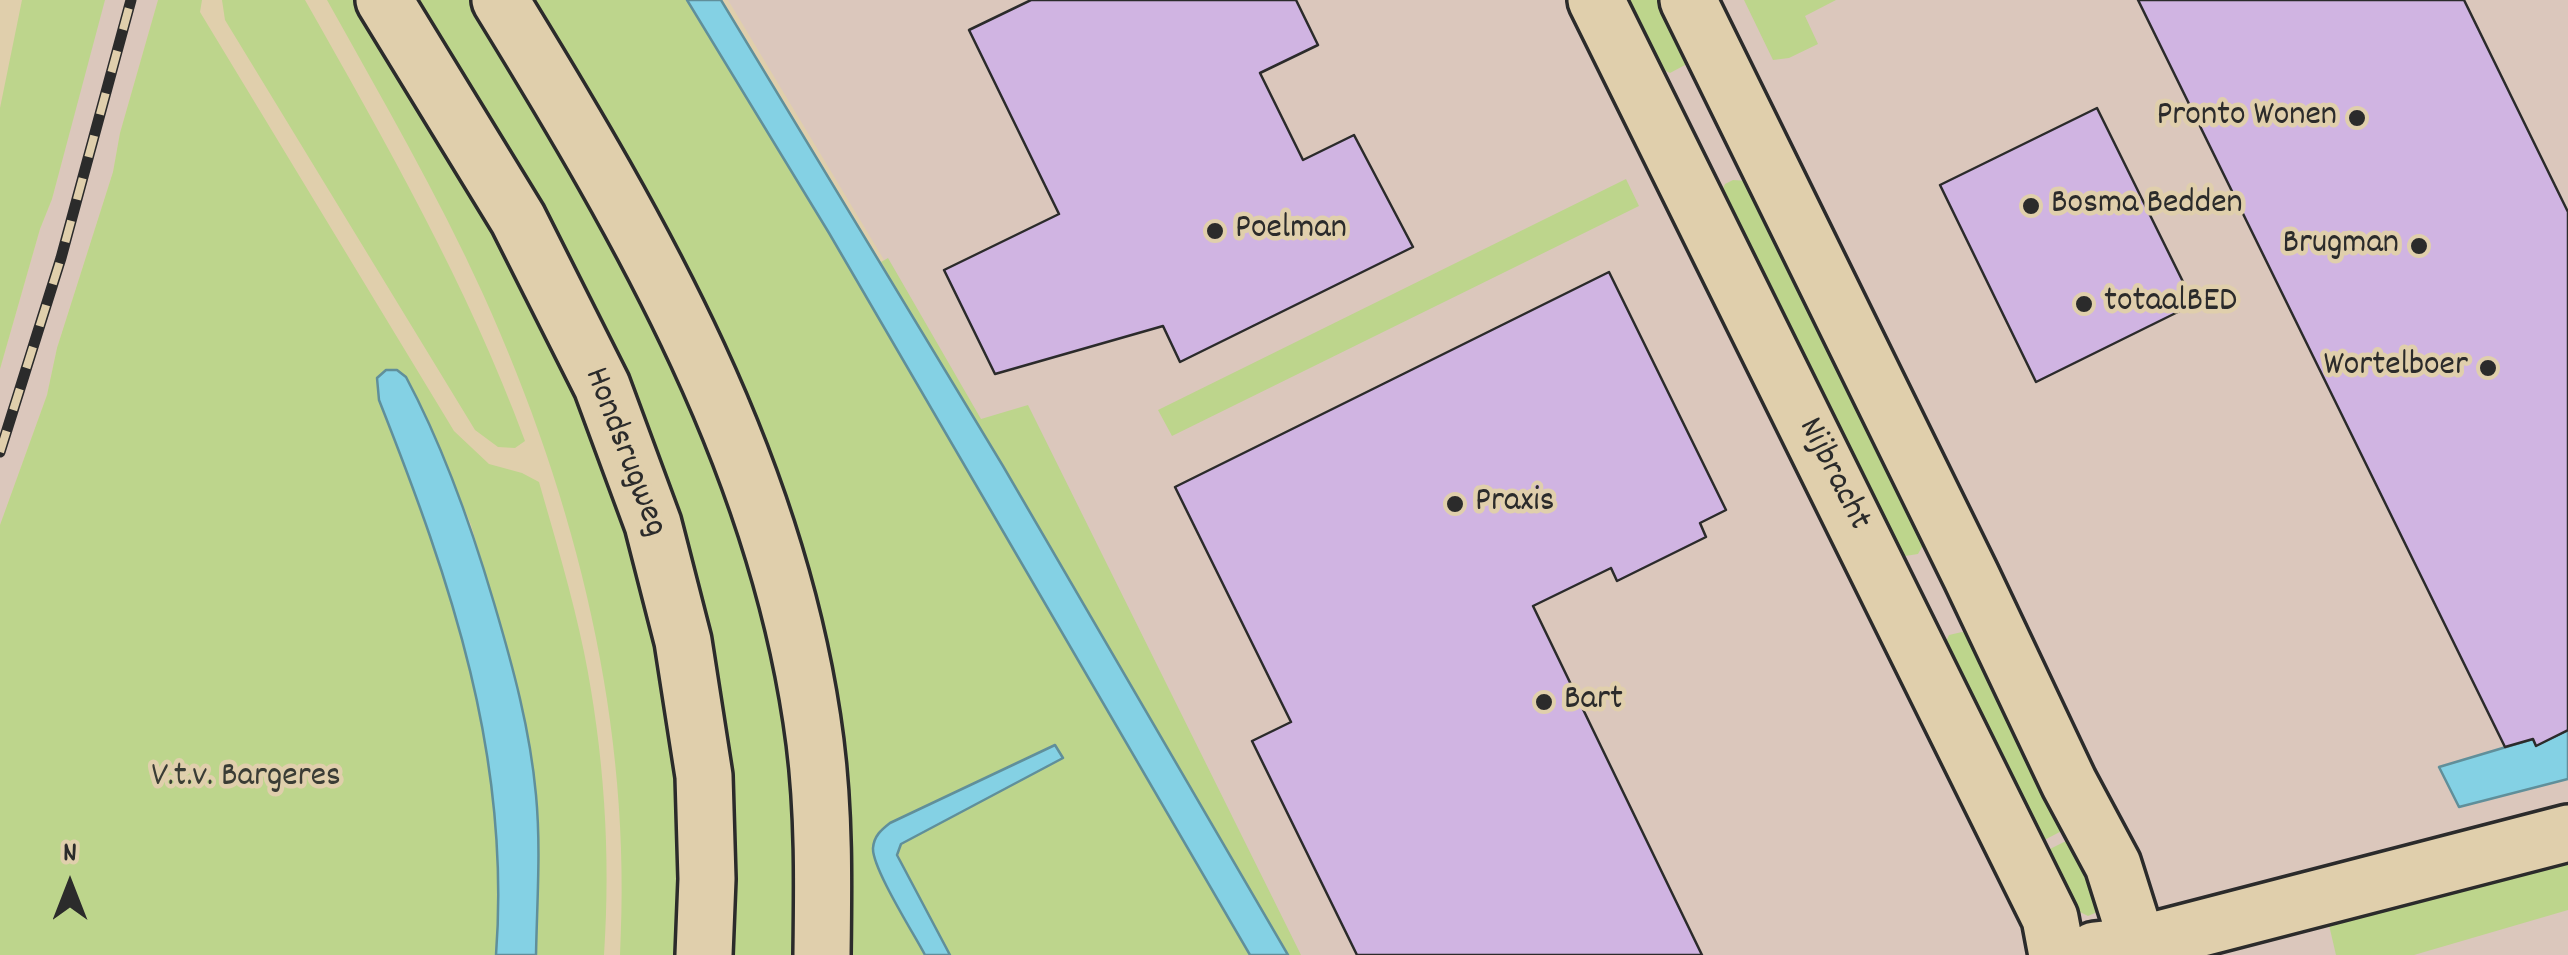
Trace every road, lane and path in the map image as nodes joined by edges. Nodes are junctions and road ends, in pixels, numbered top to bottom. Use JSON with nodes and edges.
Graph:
{"nodes":[{"id":1,"x":384,"y":0,"type":"edge"},
{"id":2,"x":500,"y":0,"type":"edge"},
{"id":3,"x":1596,"y":0,"type":"edge"},
{"id":4,"x":1688,"y":0,"type":"edge"},
{"id":5,"x":2568,"y":832,"type":"edge"},
{"id":6,"x":2132,"y":950,"type":"edge"},
{"id":7,"x":2057,"y":954,"type":"edge"},
{"id":8,"x":704,"y":955,"type":"edge"},
{"id":9,"x":822,"y":955,"type":"edge"}],
"edges":[{"from":1,"to":8,"type":"street","name":"Hondsrugweg"},
{"from":2,"to":9,"type":"street"},
{"from":3,"to":7,"type":"street","name":"Nijbracht"},
{"from":4,"to":6,"type":"street"},
{"from":5,"to":6,"type":"street","name":"Nijbracht"},
{"from":6,"to":7,"type":"street","name":"Nijbracht"}]}
